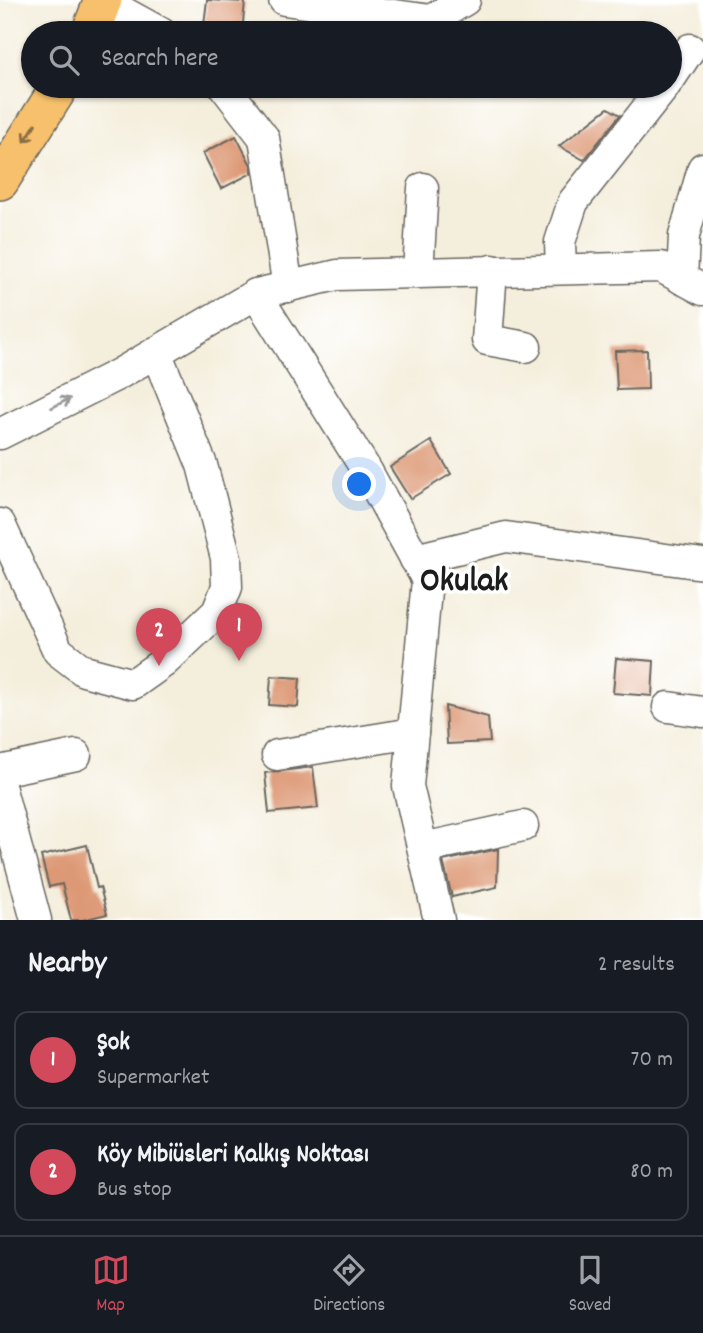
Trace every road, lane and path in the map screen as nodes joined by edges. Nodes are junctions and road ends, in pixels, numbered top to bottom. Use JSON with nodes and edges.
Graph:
{"nodes":[{"id":1,"x":284,"y":0,"type":"edge"},
{"id":2,"x":465,"y":0,"type":"edge"},
{"id":3,"x":99,"y":12,"type":"edge"},
{"id":4,"x":126,"y":21,"type":"edge"},
{"id":5,"x":690,"y":49,"type":"dead end"},
{"id":6,"x":682,"y":61,"type":"edge"},
{"id":7,"x":52,"y":98,"type":"edge"},
{"id":8,"x":234,"y":98,"type":"edge"},
{"id":9,"x":655,"y":98,"type":"edge"},
{"id":10,"x":703,"y":168,"type":"edge"},
{"id":11,"x":0,"y":181,"type":"edge"},
{"id":12,"x":423,"y":188,"type":"dead end"},
{"id":13,"x":561,"y":269,"type":"junction"},
{"id":14,"x":492,"y":270,"type":"junction"},
{"id":15,"x":418,"y":273,"type":"junction"},
{"id":16,"x":693,"y":285,"type":"edge"},
{"id":17,"x":288,"y":287,"type":"junction"},
{"id":18,"x":256,"y":294,"type":"junction"},
{"id":19,"x":526,"y":347,"type":"dead end"},
{"id":20,"x":156,"y":352,"type":"junction"},
{"id":21,"x":0,"y":434,"type":"edge"},
{"id":22,"x":0,"y":524,"type":"edge"},
{"id":23,"x":415,"y":559,"type":"junction"},
{"id":24,"x":703,"y":564,"type":"edge"},
{"id":25,"x":668,"y":707,"type":"dead end"},
{"id":26,"x":703,"y":712,"type":"edge"},
{"id":27,"x":413,"y":733,"type":"junction"},
{"id":28,"x":76,"y":755,"type":"dead end"},
{"id":29,"x":277,"y":755,"type":"dead end"},
{"id":30,"x":0,"y":771,"type":"edge"},
{"id":31,"x":0,"y":786,"type":"edge"},
{"id":32,"x":523,"y":826,"type":"dead end"},
{"id":33,"x":423,"y":848,"type":"junction"},
{"id":34,"x":36,"y":920,"type":"edge"},
{"id":35,"x":439,"y":920,"type":"edge"}],
"edges":[{"from":1,"to":2,"type":"street"},
{"from":3,"to":4,"type":"street"},
{"from":5,"to":6,"type":"street"},
{"from":7,"to":11,"type":"main road","one_way":true},
{"from":8,"to":17,"type":"street"},
{"from":9,"to":13,"type":"street"},
{"from":10,"to":16,"type":"street"},
{"from":12,"to":15,"type":"street"},
{"from":13,"to":14,"type":"street"},
{"from":13,"to":16,"type":"street"},
{"from":14,"to":15,"type":"street"},
{"from":14,"to":19,"type":"street"},
{"from":15,"to":17,"type":"street"},
{"from":17,"to":18,"type":"street"},
{"from":18,"to":20,"type":"street"},
{"from":18,"to":23,"type":"street"},
{"from":21,"to":20,"type":"street","one_way":true},
{"from":20,"to":22,"type":"street"},
{"from":23,"to":24,"type":"street"},
{"from":23,"to":27,"type":"street"},
{"from":25,"to":26,"type":"street"},
{"from":27,"to":29,"type":"street"},
{"from":27,"to":33,"type":"street"},
{"from":28,"to":30,"type":"street"},
{"from":31,"to":34,"type":"street"},
{"from":32,"to":33,"type":"street"},
{"from":33,"to":35,"type":"street"}]}
